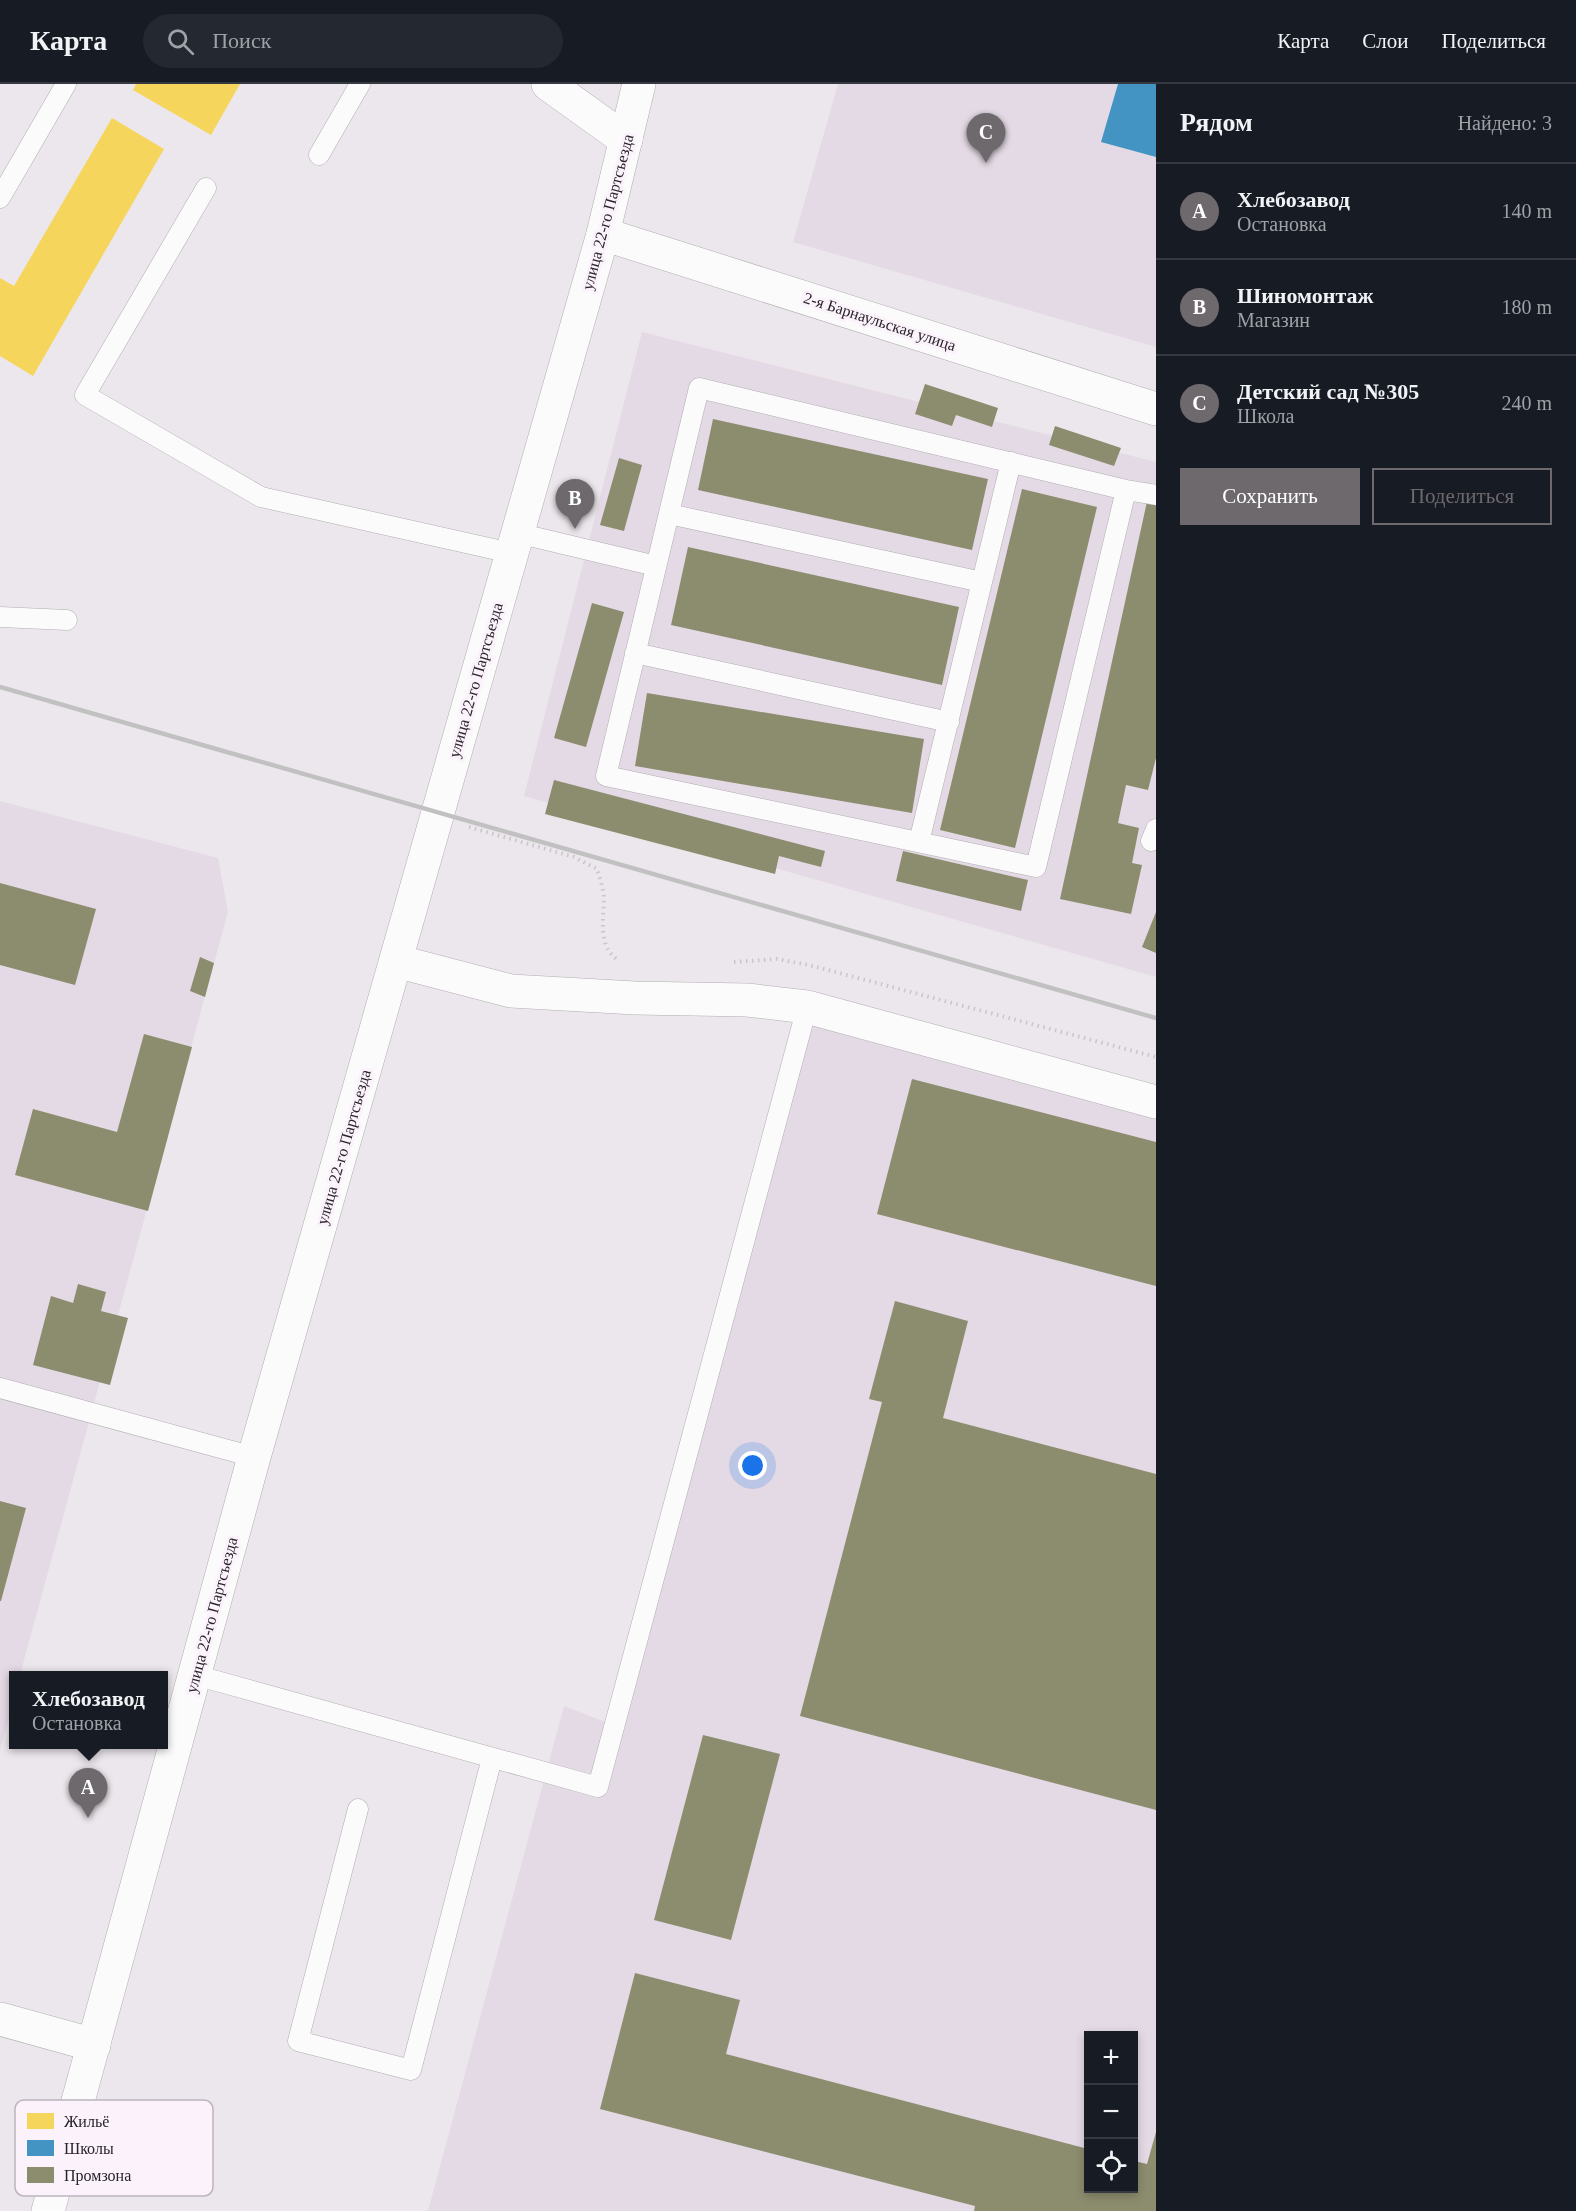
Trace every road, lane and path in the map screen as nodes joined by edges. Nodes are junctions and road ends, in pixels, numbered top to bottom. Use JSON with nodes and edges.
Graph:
{"nodes":[{"id":1,"x":66,"y":84,"type":"edge"},
{"id":2,"x":360,"y":84,"type":"edge"},
{"id":3,"x":548,"y":84,"type":"edge"},
{"id":4,"x":639,"y":84,"type":"edge"},
{"id":5,"x":626,"y":140,"type":"junction"},
{"id":6,"x":319,"y":155,"type":"dead end"},
{"id":7,"x":206,"y":188,"type":"dead end"},
{"id":8,"x":0,"y":198,"type":"edge"},
{"id":9,"x":603,"y":234,"type":"junction"},
{"id":10,"x":1156,"y":409,"type":"edge"},
{"id":11,"x":1011,"y":462,"type":"junction"},
{"id":12,"x":1126,"y":490,"type":"junction"},
{"id":13,"x":1156,"y":495,"type":"edge"},
{"id":14,"x":669,"y":514,"type":"junction"},
{"id":15,"x":514,"y":543,"type":"junction"},
{"id":16,"x":656,"y":566,"type":"junction"},
{"id":17,"x":982,"y":582,"type":"junction"},
{"id":18,"x":0,"y":617,"type":"edge"},
{"id":19,"x":67,"y":620,"type":"dead end"},
{"id":20,"x":635,"y":653,"type":"junction"},
{"id":21,"x":949,"y":722,"type":"junction"},
{"id":22,"x":461,"y":825,"type":"dead end"},
{"id":23,"x":920,"y":842,"type":"junction"},
{"id":24,"x":396,"y":961,"type":"junction"},
{"id":25,"x":620,"y":962,"type":"dead end"},
{"id":26,"x":807,"y":1007,"type":"junction"},
{"id":27,"x":1156,"y":1102,"type":"edge"},
{"id":28,"x":0,"y":1388,"type":"edge"},
{"id":29,"x":255,"y":1457,"type":"junction"},
{"id":30,"x":195,"y":1675,"type":"junction"},
{"id":31,"x":492,"y":1758,"type":"junction"},
{"id":32,"x":358,"y":1809,"type":"dead end"},
{"id":33,"x":0,"y":2019,"type":"edge"},
{"id":34,"x":94,"y":2045,"type":"junction"},
{"id":35,"x":79,"y":2100,"type":"edge"},
{"id":36,"x":54,"y":2196,"type":"edge"},
{"id":37,"x":50,"y":2211,"type":"edge"}],
"edges":[{"from":1,"to":8,"type":"lane"},
{"from":2,"to":6,"type":"lane"},
{"from":3,"to":5,"type":"main road"},
{"from":4,"to":5,"type":"main road","name":"улица 22-го Партсъезда"},
{"from":5,"to":9,"type":"main road","name":"улица 22-го Партсъезда"},
{"from":7,"to":15,"type":"lane"},
{"from":9,"to":10,"type":"main road","name":"2-я Барнаульская улица"},
{"from":9,"to":15,"type":"main road","name":"улица 22-го Партсъезда"},
{"from":11,"to":12,"type":"lane"},
{"from":11,"to":14,"type":"lane"},
{"from":11,"to":17,"type":"lane"},
{"from":12,"to":13,"type":"lane"},
{"from":12,"to":23,"type":"lane"},
{"from":14,"to":16,"type":"lane"},
{"from":14,"to":17,"type":"lane"},
{"from":15,"to":16,"type":"lane"},
{"from":15,"to":24,"type":"main road","name":"улица 22-го Партсъезда"},
{"from":16,"to":20,"type":"lane"},
{"from":17,"to":21,"type":"lane"},
{"from":18,"to":19,"type":"lane"},
{"from":20,"to":21,"type":"lane"},
{"from":20,"to":23,"type":"lane"},
{"from":21,"to":23,"type":"lane"},
{"from":22,"to":25,"type":"path"},
{"from":24,"to":26,"type":"main road"},
{"from":24,"to":29,"type":"main road","name":"улица 22-го Партсъезда"},
{"from":26,"to":27,"type":"main road"},
{"from":26,"to":31,"type":"lane"},
{"from":28,"to":29,"type":"lane"},
{"from":29,"to":30,"type":"main road","name":"улица 22-го Партсъезда"},
{"from":30,"to":31,"type":"lane"},
{"from":30,"to":34,"type":"main road","name":"улица 22-го Партсъезда"},
{"from":31,"to":32,"type":"lane"},
{"from":33,"to":34,"type":"main road"},
{"from":34,"to":35,"type":"main road","name":"улица 22-го Партсъезда"},
{"from":36,"to":37,"type":"main road","name":"улица 22-го Партсъезда"}]}
